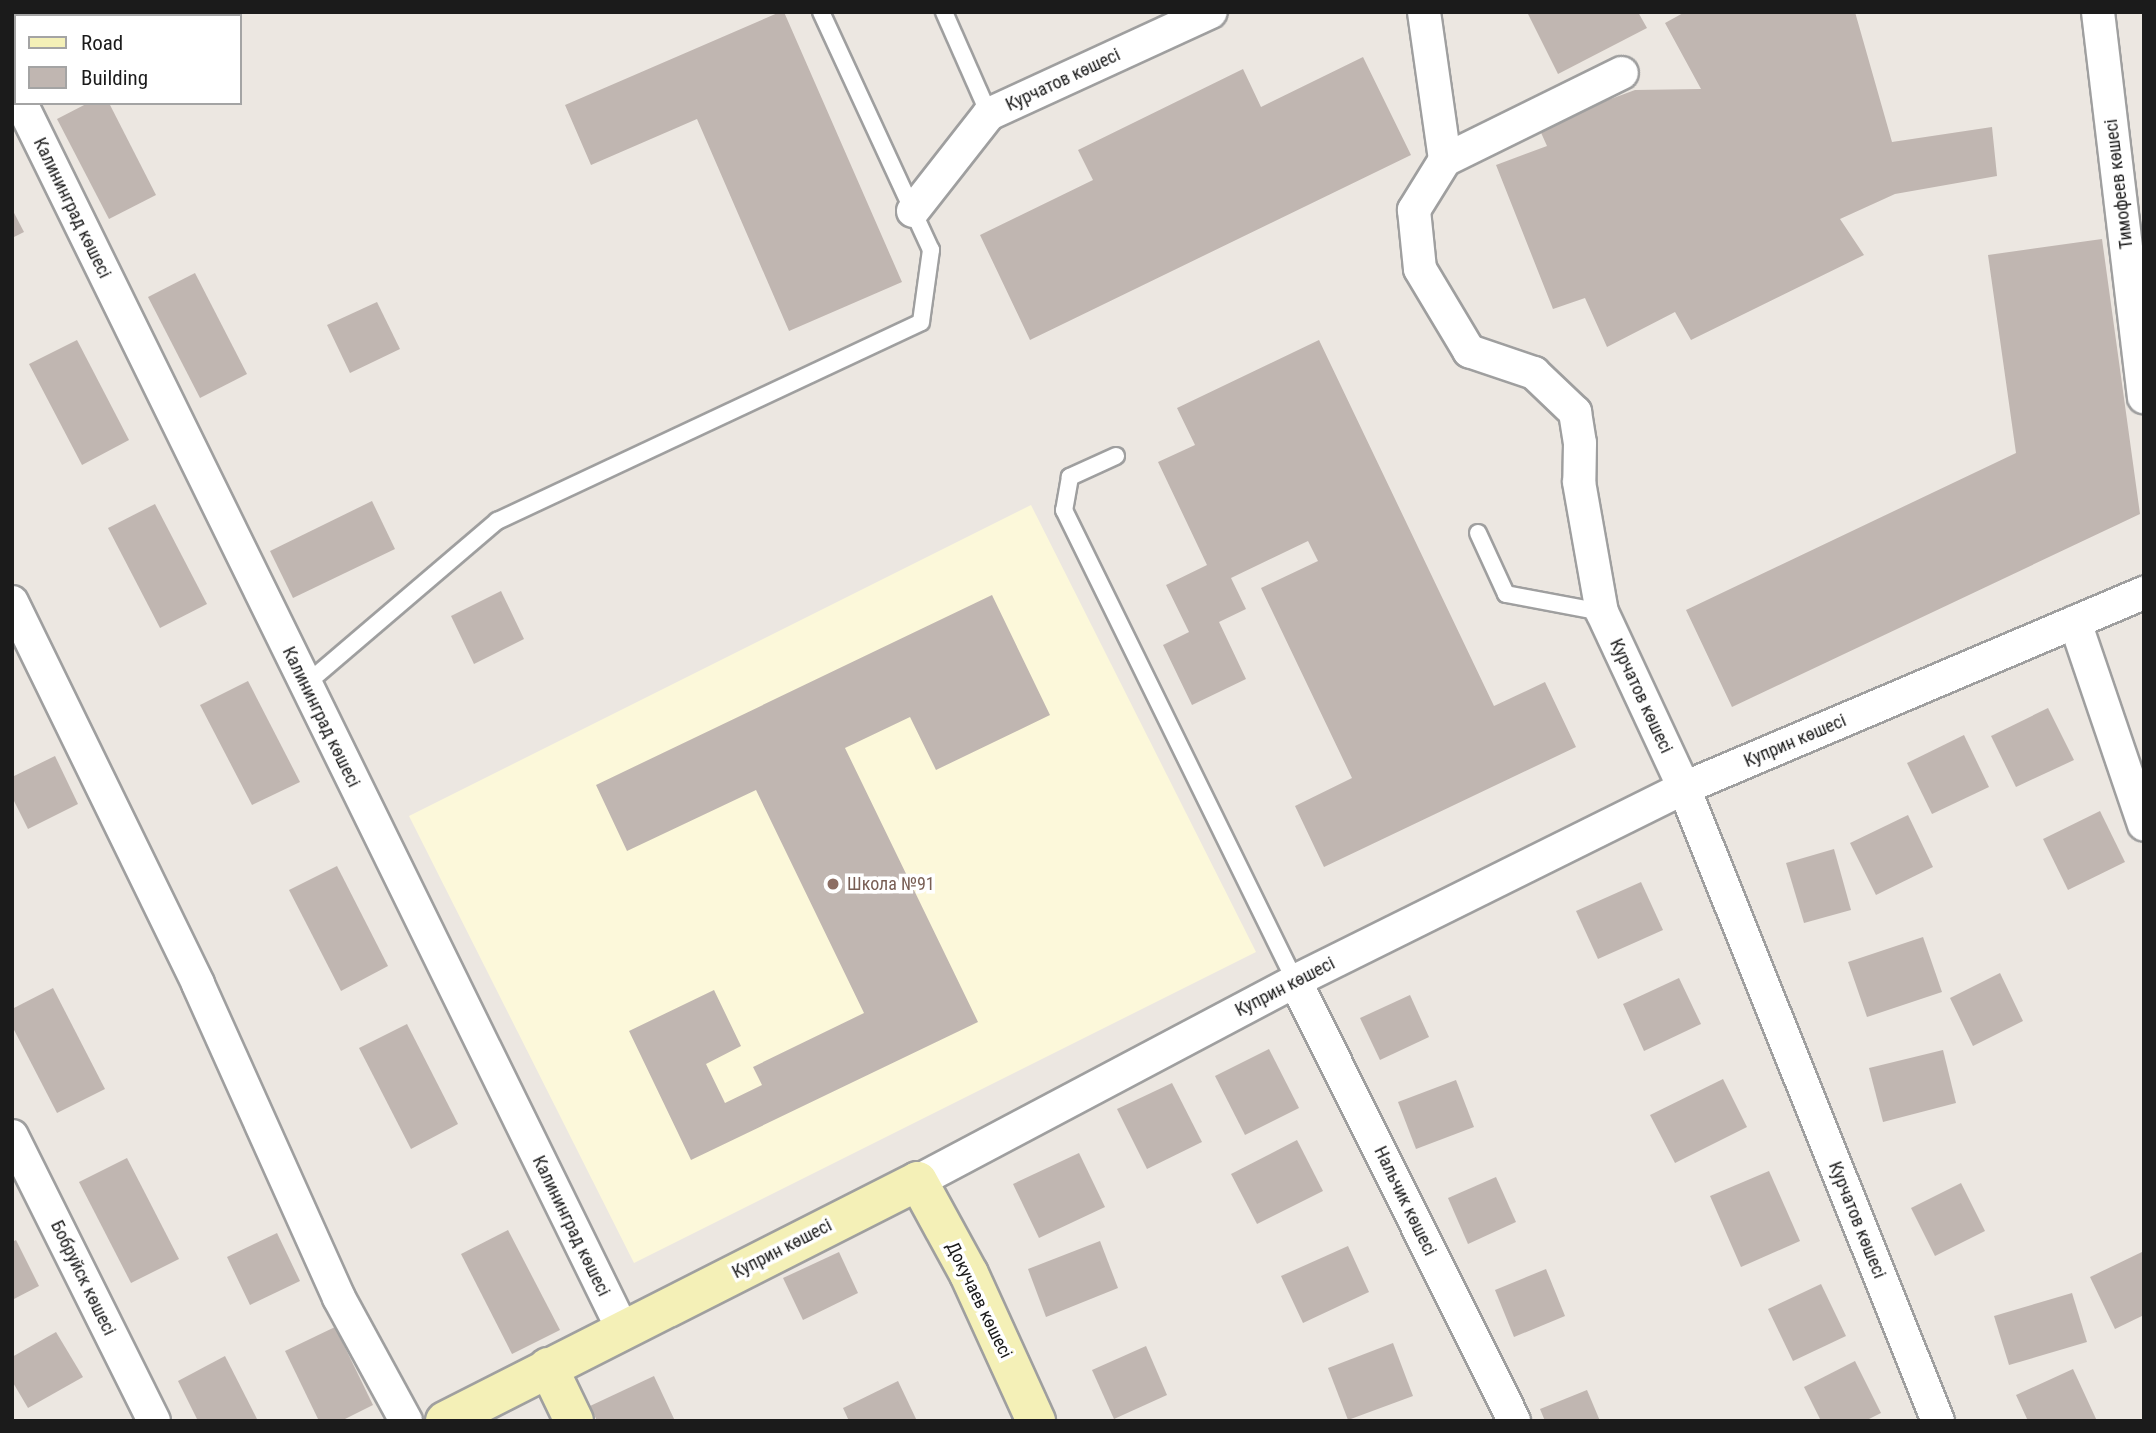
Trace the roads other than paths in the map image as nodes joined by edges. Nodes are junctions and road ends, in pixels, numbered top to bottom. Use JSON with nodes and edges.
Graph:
{"nodes":[{"id":1,"x":821,"y":12,"type":"edge"},
{"id":2,"x":944,"y":12,"type":"edge"},
{"id":3,"x":1211,"y":12,"type":"edge"},
{"id":4,"x":1424,"y":12,"type":"edge"},
{"id":5,"x":2098,"y":12,"type":"edge"},
{"id":6,"x":1622,"y":73,"type":"dead end"},
{"id":7,"x":22,"y":105,"type":"edge"},
{"id":8,"x":989,"y":114,"type":"junction"},
{"id":9,"x":1445,"y":160,"type":"junction"},
{"id":10,"x":913,"y":211,"type":"junction"},
{"id":11,"x":2144,"y":397,"type":"edge"},
{"id":12,"x":1116,"y":456,"type":"dead end"},
{"id":13,"x":1478,"y":533,"type":"dead end"},
{"id":14,"x":2144,"y":593,"type":"edge"},
{"id":15,"x":12,"y":603,"type":"edge"},
{"id":16,"x":1602,"y":612,"type":"junction"},
{"id":17,"x":2075,"y":622,"type":"junction"},
{"id":18,"x":305,"y":685,"type":"junction"},
{"id":19,"x":1684,"y":788,"type":"junction"},
{"id":20,"x":2144,"y":825,"type":"edge"},
{"id":21,"x":1295,"y":981,"type":"junction"},
{"id":22,"x":12,"y":1136,"type":"edge"},
{"id":23,"x":918,"y":1181,"type":"junction"},
{"id":24,"x":623,"y":1330,"type":"junction"},
{"id":25,"x":548,"y":1367,"type":"junction"},
{"id":26,"x":154,"y":1421,"type":"edge"},
{"id":27,"x":406,"y":1421,"type":"edge"},
{"id":28,"x":445,"y":1421,"type":"edge"},
{"id":29,"x":574,"y":1421,"type":"edge"},
{"id":30,"x":1036,"y":1421,"type":"edge"},
{"id":31,"x":1514,"y":1421,"type":"edge"},
{"id":32,"x":1938,"y":1421,"type":"edge"}],
"edges":[{"from":1,"to":10,"type":"lane"},
{"from":2,"to":8,"type":"lane"},
{"from":3,"to":8,"type":"street","name":"Курчатов көшесі"},
{"from":4,"to":9,"type":"street"},
{"from":5,"to":11,"type":"street","name":"Тимофеев көшесі"},
{"from":6,"to":9,"type":"street"},
{"from":7,"to":18,"type":"street","name":"Калининград көшесі"},
{"from":8,"to":10,"type":"street","name":"Курчатов көшесі"},
{"from":9,"to":16,"type":"street","name":"Курчатов көшесі"},
{"from":10,"to":18,"type":"lane"},
{"from":12,"to":21,"type":"lane"},
{"from":13,"to":16,"type":"lane"},
{"from":14,"to":17,"type":"street","name":"Куприн көшесі"},
{"from":15,"to":27,"type":"street"},
{"from":16,"to":19,"type":"street","name":"Курчатов көшесі"},
{"from":17,"to":19,"type":"street","name":"Куприн көшесі"},
{"from":17,"to":20,"type":"street"},
{"from":18,"to":24,"type":"street","name":"Калининград көшесі"},
{"from":19,"to":21,"type":"street","name":"Куприн көшесі"},
{"from":19,"to":32,"type":"street","name":"Курчатов көшесі"},
{"from":21,"to":23,"type":"street","name":"Куприн көшесі"},
{"from":21,"to":31,"type":"street","name":"Нальчик көшесі"},
{"from":22,"to":26,"type":"street","name":"Бобруйск көшесі"},
{"from":23,"to":24,"type":"street","name":"Куприн көшесі"},
{"from":23,"to":30,"type":"street","name":"Докучаев көшесі"},
{"from":24,"to":25,"type":"street","name":"Куприн көшесі"},
{"from":25,"to":28,"type":"street","name":"Куприн көшесі"},
{"from":25,"to":29,"type":"street"}]}
